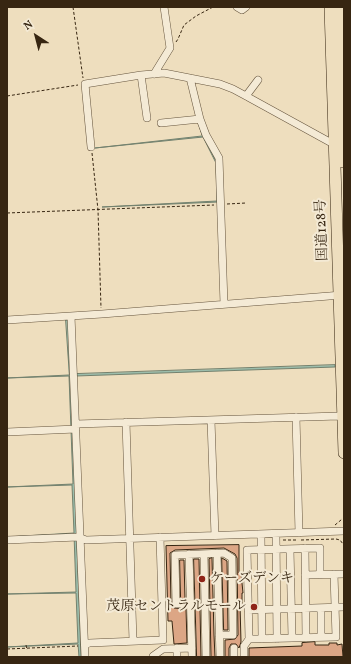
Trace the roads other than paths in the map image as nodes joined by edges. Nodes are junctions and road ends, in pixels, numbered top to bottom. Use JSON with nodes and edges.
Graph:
{"nodes":[{"id":1,"x":164,"y":7,"type":"edge"},
{"id":2,"x":238,"y":7,"type":"edge"},
{"id":3,"x":246,"y":7,"type":"edge"},
{"id":4,"x":330,"y":7,"type":"edge"},
{"id":5,"x":339,"y":7,"type":"edge"},
{"id":6,"x":154,"y":74,"type":"junction"},
{"id":7,"x":141,"y":75,"type":"junction"},
{"id":8,"x":190,"y":78,"type":"junction"},
{"id":9,"x":258,"y":80,"type":"dead end"},
{"id":10,"x":246,"y":96,"type":"junction"},
{"id":11,"x":147,"y":118,"type":"dead end"},
{"id":12,"x":200,"y":120,"type":"junction"},
{"id":13,"x":161,"y":124,"type":"dead end"},
{"id":14,"x":91,"y":147,"type":"road end"},
{"id":15,"x":341,"y":148,"type":"edge"},
{"id":16,"x":344,"y":189,"type":"edge"},
{"id":17,"x":342,"y":295,"type":"edge"},
{"id":18,"x":224,"y":304,"type":"junction"},
{"id":19,"x":71,"y":316,"type":"junction"},
{"id":20,"x":7,"y":320,"type":"edge"},
{"id":21,"x":296,"y":417,"type":"junction"},
{"id":22,"x":343,"y":417,"type":"edge"},
{"id":23,"x":212,"y":420,"type":"junction"},
{"id":24,"x":126,"y":422,"type":"junction"},
{"id":25,"x":76,"y":426,"type":"junction"},
{"id":26,"x":7,"y":432,"type":"edge"},
{"id":27,"x":344,"y":453,"type":"edge"},
{"id":28,"x":344,"y":531,"type":"edge"},
{"id":29,"x":299,"y":533,"type":"junction"},
{"id":30,"x":261,"y":534,"type":"junction"},
{"id":31,"x":276,"y":534,"type":"junction"},
{"id":32,"x":216,"y":536,"type":"junction"},
{"id":33,"x":130,"y":538,"type":"junction"},
{"id":34,"x":160,"y":538,"type":"junction"},
{"id":35,"x":81,"y":539,"type":"junction"},
{"id":36,"x":7,"y":540,"type":"edge"},
{"id":37,"x":305,"y":548,"type":"junction"},
{"id":38,"x":276,"y":549,"type":"junction"},
{"id":39,"x":290,"y":549,"type":"junction"},
{"id":40,"x":261,"y":550,"type":"junction"},
{"id":41,"x":217,"y":553,"type":"junction"},
{"id":42,"x":190,"y":554,"type":"junction"},
{"id":43,"x":204,"y":554,"type":"junction"},
{"id":44,"x":334,"y":574,"type":"junction"},
{"id":45,"x":344,"y":574,"type":"edge"},
{"id":46,"x":305,"y":575,"type":"junction"},
{"id":47,"x":320,"y":575,"type":"junction"},
{"id":48,"x":191,"y":604,"type":"junction"},
{"id":49,"x":335,"y":607,"type":"junction"},
{"id":50,"x":344,"y":607,"type":"edge"},
{"id":51,"x":306,"y":608,"type":"junction"},
{"id":52,"x":321,"y":608,"type":"junction"},
{"id":53,"x":262,"y":609,"type":"junction"},
{"id":54,"x":277,"y":609,"type":"junction"},
{"id":55,"x":291,"y":609,"type":"junction"},
{"id":56,"x":248,"y":610,"type":"junction"},
{"id":57,"x":219,"y":635,"type":"junction"},
{"id":58,"x":322,"y":637,"type":"junction"},
{"id":59,"x":292,"y":638,"type":"junction"},
{"id":60,"x":306,"y":638,"type":"junction"},
{"id":61,"x":249,"y":639,"type":"junction"},
{"id":62,"x":262,"y":639,"type":"junction"},
{"id":63,"x":277,"y":639,"type":"junction"},
{"id":64,"x":133,"y":641,"type":"junction"},
{"id":65,"x":85,"y":645,"type":"junction"},
{"id":66,"x":177,"y":648,"type":"junction"},
{"id":67,"x":192,"y":648,"type":"junction"},
{"id":68,"x":234,"y":648,"type":"dead end"},
{"id":69,"x":85,"y":657,"type":"edge"},
{"id":70,"x":153,"y":657,"type":"edge"},
{"id":71,"x":177,"y":657,"type":"edge"},
{"id":72,"x":192,"y":657,"type":"edge"},
{"id":73,"x":206,"y":657,"type":"edge"},
{"id":74,"x":220,"y":657,"type":"edge"},
{"id":75,"x":234,"y":657,"type":"edge"},
{"id":76,"x":244,"y":657,"type":"edge"}],
"edges":[{"from":1,"to":6,"type":"street"},
{"from":2,"to":3,"type":"street"},
{"from":4,"to":15,"type":"highway","name":"国道128号"},
{"from":5,"to":15,"type":"highway","name":"国道128号"},
{"from":6,"to":7,"type":"street"},
{"from":6,"to":8,"type":"street"},
{"from":7,"to":11,"type":"street"},
{"from":7,"to":14,"type":"street"},
{"from":8,"to":10,"type":"street"},
{"from":8,"to":12,"type":"street"},
{"from":9,"to":10,"type":"street"},
{"from":10,"to":15,"type":"street"},
{"from":12,"to":13,"type":"street"},
{"from":12,"to":18,"type":"street"},
{"from":15,"to":16,"type":"highway","name":"国道128号"},
{"from":15,"to":17,"type":"highway","name":"国道128号"},
{"from":17,"to":18,"type":"street"},
{"from":17,"to":22,"type":"highway","name":"国道128号"},
{"from":18,"to":19,"type":"street"},
{"from":19,"to":20,"type":"street"},
{"from":19,"to":25,"type":"street"},
{"from":21,"to":22,"type":"street"},
{"from":21,"to":23,"type":"street"},
{"from":21,"to":29,"type":"street"},
{"from":22,"to":27,"type":"highway","name":"国道128号"},
{"from":23,"to":24,"type":"street"},
{"from":23,"to":32,"type":"street"},
{"from":24,"to":25,"type":"street"},
{"from":24,"to":33,"type":"street"},
{"from":25,"to":26,"type":"street"},
{"from":25,"to":35,"type":"street"},
{"from":28,"to":29,"type":"street"},
{"from":29,"to":31,"type":"street"},
{"from":30,"to":31,"type":"street"},
{"from":30,"to":32,"type":"street"},
{"from":30,"to":40,"type":"street"},
{"from":31,"to":38,"type":"street"},
{"from":32,"to":34,"type":"street"},
{"from":33,"to":34,"type":"street"},
{"from":33,"to":35,"type":"street"},
{"from":33,"to":64,"type":"street"},
{"from":34,"to":64,"type":"street"},
{"from":35,"to":36,"type":"street"},
{"from":35,"to":65,"type":"street"},
{"from":37,"to":39,"type":"street"},
{"from":37,"to":46,"type":"street"},
{"from":37,"to":47,"type":"street"},
{"from":38,"to":39,"type":"street"},
{"from":38,"to":40,"type":"street"},
{"from":38,"to":54,"type":"street"},
{"from":39,"to":55,"type":"street"},
{"from":40,"to":53,"type":"street"},
{"from":40,"to":56,"type":"street"},
{"from":41,"to":43,"type":"street"},
{"from":41,"to":57,"type":"street"},
{"from":41,"to":57,"type":"street"},
{"from":42,"to":43,"type":"street"},
{"from":42,"to":48,"type":"street"},
{"from":42,"to":48,"type":"street"},
{"from":43,"to":73,"type":"street"},
{"from":44,"to":45,"type":"street"},
{"from":44,"to":47,"type":"street"},
{"from":44,"to":49,"type":"street"},
{"from":46,"to":47,"type":"street"},
{"from":46,"to":51,"type":"street"},
{"from":48,"to":67,"type":"street"},
{"from":49,"to":50,"type":"street"},
{"from":49,"to":52,"type":"street"},
{"from":49,"to":58,"type":"street"},
{"from":51,"to":52,"type":"street"},
{"from":51,"to":55,"type":"street"},
{"from":51,"to":60,"type":"street"},
{"from":52,"to":58,"type":"street"},
{"from":53,"to":54,"type":"street"},
{"from":53,"to":56,"type":"street"},
{"from":53,"to":62,"type":"street"},
{"from":54,"to":55,"type":"street"},
{"from":54,"to":63,"type":"street"},
{"from":55,"to":59,"type":"street"},
{"from":56,"to":61,"type":"street"},
{"from":57,"to":74,"type":"street"},
{"from":58,"to":60,"type":"street"},
{"from":59,"to":60,"type":"street"},
{"from":59,"to":63,"type":"street"},
{"from":61,"to":62,"type":"street"},
{"from":61,"to":76,"type":"street"},
{"from":62,"to":63,"type":"street"},
{"from":64,"to":65,"type":"street"},
{"from":65,"to":69,"type":"street"},
{"from":66,"to":67,"type":"street"},
{"from":66,"to":70,"type":"street"},
{"from":66,"to":71,"type":"street"},
{"from":67,"to":72,"type":"street"},
{"from":68,"to":75,"type":"street"}]}
